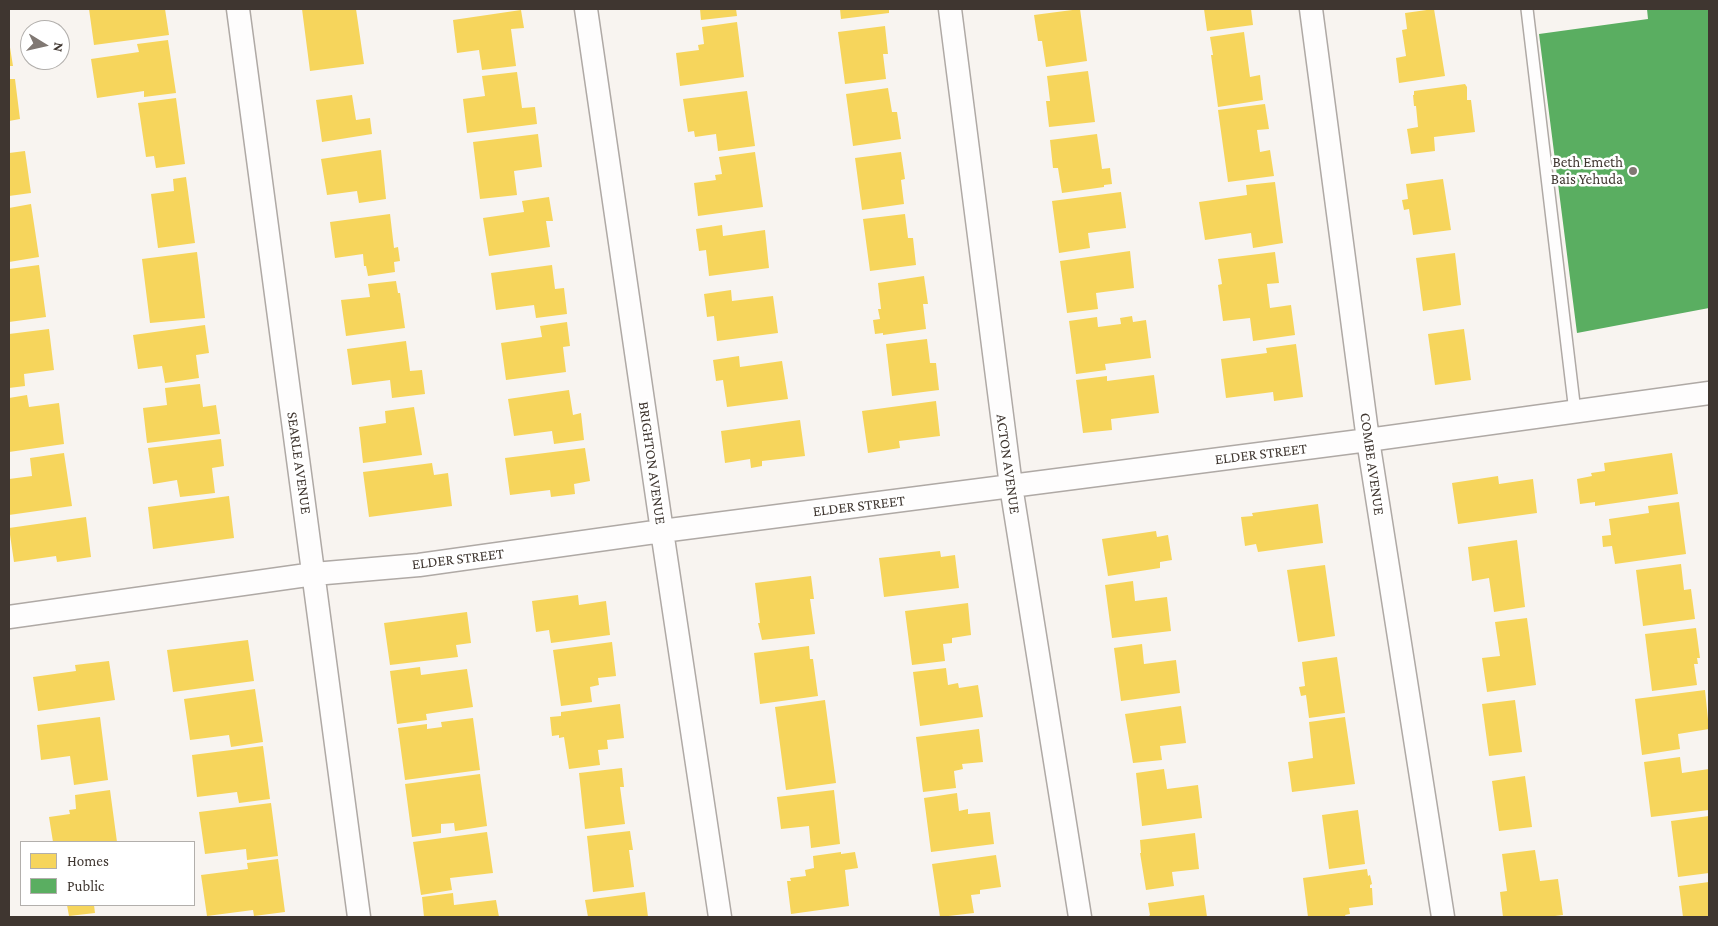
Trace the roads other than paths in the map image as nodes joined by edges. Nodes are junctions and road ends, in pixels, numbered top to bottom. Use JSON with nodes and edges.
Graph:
{"nodes":[{"id":1,"x":238,"y":9,"type":"edge"},
{"id":2,"x":586,"y":9,"type":"edge"},
{"id":3,"x":950,"y":9,"type":"edge"},
{"id":4,"x":1311,"y":9,"type":"edge"},
{"id":5,"x":1527,"y":9,"type":"edge"},
{"id":6,"x":1709,"y":393,"type":"edge"},
{"id":7,"x":1575,"y":412,"type":"junction"},
{"id":8,"x":1368,"y":440,"type":"junction"},
{"id":9,"x":1011,"y":486,"type":"junction"},
{"id":10,"x":662,"y":531,"type":"junction"},
{"id":11,"x":314,"y":574,"type":"junction"},
{"id":12,"x":9,"y":617,"type":"edge"},
{"id":13,"x":359,"y":917,"type":"edge"},
{"id":14,"x":720,"y":917,"type":"edge"},
{"id":15,"x":1080,"y":917,"type":"edge"},
{"id":16,"x":1443,"y":917,"type":"edge"}],
"edges":[{"from":1,"to":11,"type":"street","name":"SEARLE AVENUE"},
{"from":2,"to":10,"type":"street","name":"BRIGHTON AVENUE"},
{"from":3,"to":9,"type":"street","name":"ACTON AVENUE"},
{"from":4,"to":8,"type":"street","name":"COMBE AVENUE"},
{"from":5,"to":7,"type":"lane"},
{"from":6,"to":7,"type":"street","name":"ELDER STREET"},
{"from":7,"to":8,"type":"street","name":"ELDER STREET"},
{"from":8,"to":9,"type":"street","name":"ELDER STREET"},
{"from":8,"to":16,"type":"street","name":"COMBE AVENUE"},
{"from":9,"to":10,"type":"street","name":"ELDER STREET"},
{"from":9,"to":15,"type":"street","name":"ACTON AVENUE"},
{"from":10,"to":11,"type":"street","name":"ELDER STREET"},
{"from":10,"to":14,"type":"street","name":"BRIGHTON AVENUE"},
{"from":11,"to":12,"type":"street","name":"ELDER STREET"},
{"from":11,"to":13,"type":"street","name":"SEARLE AVENUE"}]}
